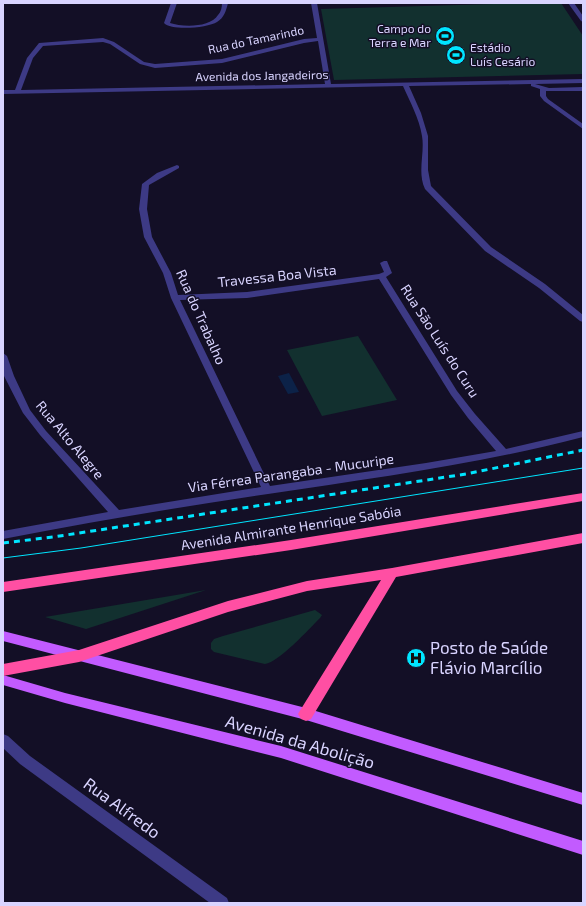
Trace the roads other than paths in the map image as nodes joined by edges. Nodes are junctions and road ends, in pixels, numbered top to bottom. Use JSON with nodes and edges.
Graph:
{"nodes":[{"id":1,"x":174,"y":3,"type":"edge"},
{"id":2,"x":225,"y":3,"type":"edge"},
{"id":3,"x":314,"y":3,"type":"edge"},
{"id":4,"x":571,"y":3,"type":"edge"},
{"id":5,"x":583,"y":20,"type":"edge"},
{"id":6,"x":320,"y":40,"type":"junction"},
{"id":7,"x":583,"y":81,"type":"edge"},
{"id":8,"x":521,"y":82,"type":"junction"},
{"id":9,"x":328,"y":85,"type":"junction"},
{"id":10,"x":405,"y":85,"type":"junction"},
{"id":11,"x":543,"y":88,"type":"junction"},
{"id":12,"x":583,"y":89,"type":"edge"},
{"id":13,"x":18,"y":91,"type":"junction"},
{"id":14,"x":3,"y":92,"type":"edge"},
{"id":15,"x":583,"y":127,"type":"edge"},
{"id":16,"x":177,"y":167,"type":"dead end"},
{"id":17,"x":384,"y":263,"type":"dead end"},
{"id":18,"x":381,"y":276,"type":"junction"},
{"id":19,"x":175,"y":298,"type":"junction"},
{"id":20,"x":583,"y":319,"type":"edge"},
{"id":21,"x":3,"y":356,"type":"edge"},
{"id":22,"x":583,"y":434,"type":"edge"},
{"id":23,"x":502,"y":452,"type":"junction"},
{"id":24,"x":267,"y":490,"type":"junction"},
{"id":25,"x":583,"y":497,"type":"edge"},
{"id":26,"x":116,"y":514,"type":"junction"},
{"id":27,"x":3,"y":535,"type":"edge"},
{"id":28,"x":583,"y":538,"type":"edge"},
{"id":29,"x":392,"y":573,"type":"junction"},
{"id":30,"x":3,"y":587,"type":"edge"},
{"id":31,"x":3,"y":636,"type":"edge"},
{"id":32,"x":79,"y":656,"type":"junction"},
{"id":33,"x":3,"y":670,"type":"edge"},
{"id":34,"x":3,"y":680,"type":"edge"},
{"id":35,"x":306,"y":714,"type":"junction"},
{"id":36,"x":3,"y":740,"type":"edge"},
{"id":37,"x":583,"y":799,"type":"edge"},
{"id":38,"x":583,"y":848,"type":"edge"},
{"id":39,"x":222,"y":903,"type":"edge"}],
"edges":[{"from":1,"to":2,"type":"street"},
{"from":3,"to":6,"type":"street"},
{"from":4,"to":5,"type":"street"},
{"from":6,"to":9,"type":"street"},
{"from":6,"to":13,"type":"street","name":"Rua do Tamarindo"},
{"from":7,"to":8,"type":"street","name":"Avenida dos Jangadeiros"},
{"from":8,"to":10,"type":"street","name":"Avenida dos Jangadeiros"},
{"from":8,"to":11,"type":"street","name":"Avenida dos Jangadeiros"},
{"from":9,"to":10,"type":"street","name":"Avenida dos Jangadeiros"},
{"from":9,"to":13,"type":"street","name":"Avenida dos Jangadeiros"},
{"from":10,"to":20,"type":"street"},
{"from":11,"to":12,"type":"street","name":"Avenida dos Jangadeiros"},
{"from":11,"to":15,"type":"street"},
{"from":13,"to":14,"type":"street","name":"Avenida dos Jangadeiros"},
{"from":16,"to":19,"type":"street","name":"Rua do Trabalho"},
{"from":17,"to":18,"type":"street","name":"Rua São Luís do Curu"},
{"from":18,"to":19,"type":"street","name":"Travessa Boa Vista"},
{"from":18,"to":23,"type":"street","name":"Rua São Luís do Curu"},
{"from":19,"to":24,"type":"street","name":"Rua do Trabalho"},
{"from":21,"to":26,"type":"street","name":"Rua Alto Alegre"},
{"from":22,"to":23,"type":"street","name":"Via Férrea Parangaba - Mucuripe"},
{"from":23,"to":24,"type":"street","name":"Via Férrea Parangaba - Mucuripe"},
{"from":24,"to":26,"type":"street","name":"Via Férrea Parangaba - Mucuripe"},
{"from":25,"to":30,"type":"highway","name":"Avenida Almirante Henrique Sabóia"},
{"from":26,"to":27,"type":"street","name":"Via Férrea Parangaba - Mucuripe"},
{"from":28,"to":29,"type":"highway"},
{"from":29,"to":32,"type":"highway"},
{"from":29,"to":35,"type":"highway"},
{"from":31,"to":32,"type":"main road","name":"Avenida da Abolição"},
{"from":32,"to":33,"type":"highway"},
{"from":32,"to":35,"type":"main road","name":"Avenida da Abolição"},
{"from":34,"to":38,"type":"main road","name":"Avenida da Abolição"},
{"from":35,"to":37,"type":"main road","name":"Avenida da Abolição"},
{"from":36,"to":39,"type":"street","name":"Rua Alfredo"}]}
